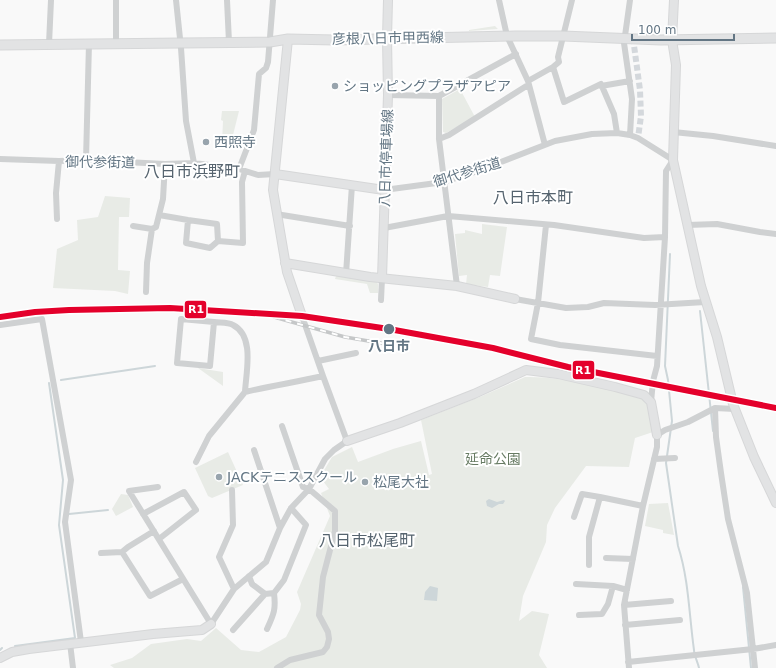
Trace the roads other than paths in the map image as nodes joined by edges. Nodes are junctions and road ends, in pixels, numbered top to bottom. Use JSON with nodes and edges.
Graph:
{"nodes":[{"id":1,"x":51,"y":0,"type":"edge"},
{"id":2,"x":116,"y":0,"type":"edge"},
{"id":3,"x":176,"y":0,"type":"edge"},
{"id":4,"x":227,"y":0,"type":"edge"},
{"id":5,"x":273,"y":0,"type":"edge"},
{"id":6,"x":388,"y":0,"type":"edge"},
{"id":7,"x":499,"y":0,"type":"edge"},
{"id":8,"x":572,"y":0,"type":"edge"},
{"id":9,"x":630,"y":0,"type":"edge"},
{"id":10,"x":674,"y":0,"type":"edge"},
{"id":11,"x":507,"y":36,"type":"junction"},
{"id":12,"x":563,"y":36,"type":"junction"},
{"id":13,"x":387,"y":38,"type":"junction"},
{"id":14,"x":625,"y":38,"type":"junction"},
{"id":15,"x":776,"y":38,"type":"edge"},
{"id":16,"x":288,"y":39,"type":"junction"},
{"id":17,"x":672,"y":40,"type":"junction"},
{"id":18,"x":229,"y":42,"type":"junction"},
{"id":19,"x":270,"y":42,"type":"junction"},
{"id":20,"x":180,"y":43,"type":"junction"},
{"id":21,"x":49,"y":44,"type":"junction"},
{"id":22,"x":89,"y":44,"type":"junction"},
{"id":23,"x":116,"y":44,"type":"junction"},
{"id":24,"x":0,"y":45,"type":"edge"},
{"id":25,"x":516,"y":54,"type":"junction"},
{"id":26,"x":553,"y":67,"type":"junction"},
{"id":27,"x":630,"y":81,"type":"junction"},
{"id":28,"x":528,"y":83,"type":"junction"},
{"id":29,"x":601,"y":86,"type":"junction"},
{"id":30,"x":388,"y":95,"type":"junction"},
{"id":31,"x":439,"y":96,"type":"junction"},
{"id":32,"x":673,"y":132,"type":"junction"},
{"id":33,"x":616,"y":133,"type":"junction"},
{"id":34,"x":630,"y":135,"type":"junction"},
{"id":35,"x":438,"y":139,"type":"junction"},
{"id":36,"x":545,"y":145,"type":"junction"},
{"id":37,"x":776,"y":146,"type":"edge"},
{"id":38,"x":0,"y":159,"type":"edge"},
{"id":39,"x":86,"y":160,"type":"junction"},
{"id":40,"x":673,"y":160,"type":"junction"},
{"id":41,"x":59,"y":161,"type":"junction"},
{"id":42,"x":194,"y":163,"type":"junction"},
{"id":43,"x":165,"y":164,"type":"junction"},
{"id":44,"x":242,"y":170,"type":"junction"},
{"id":45,"x":274,"y":174,"type":"junction"},
{"id":46,"x":444,"y":182,"type":"junction"},
{"id":47,"x":352,"y":186,"type":"junction"},
{"id":48,"x":384,"y":190,"type":"junction"},
{"id":49,"x":276,"y":214,"type":"junction"},
{"id":50,"x":159,"y":215,"type":"junction"},
{"id":51,"x":448,"y":216,"type":"junction"},
{"id":52,"x":57,"y":218,"type":"dead end"},
{"id":53,"x":188,"y":220,"type":"junction"},
{"id":54,"x":546,"y":225,"type":"junction"},
{"id":55,"x":687,"y":225,"type":"junction"},
{"id":56,"x":133,"y":226,"type":"dead end"},
{"id":57,"x":350,"y":226,"type":"junction"},
{"id":58,"x":384,"y":228,"type":"junction"},
{"id":59,"x":152,"y":229,"type":"junction"},
{"id":60,"x":776,"y":234,"type":"edge"},
{"id":61,"x":665,"y":237,"type":"junction"},
{"id":62,"x":218,"y":241,"type":"junction"},
{"id":63,"x":285,"y":263,"type":"junction"},
{"id":64,"x":346,"y":274,"type":"junction"},
{"id":65,"x":382,"y":278,"type":"junction"},
{"id":66,"x":457,"y":286,"type":"junction"},
{"id":67,"x":146,"y":292,"type":"dead end"},
{"id":68,"x":515,"y":299,"type":"joint"},
{"id":69,"x":381,"y":300,"type":"dead end"},
{"id":70,"x":705,"y":302,"type":"junction"},
{"id":71,"x":538,"y":303,"type":"junction"},
{"id":72,"x":661,"y":305,"type":"junction"},
{"id":73,"x":302,"y":316,"type":"joint"},
{"id":74,"x":214,"y":322,"type":"junction"},
{"id":75,"x":0,"y":325,"type":"edge"},
{"id":76,"x":356,"y":353,"type":"dead end"},
{"id":77,"x":658,"y":356,"type":"junction"},
{"id":78,"x":318,"y":361,"type":"junction"},
{"id":79,"x":323,"y":376,"type":"junction"},
{"id":80,"x":245,"y":392,"type":"junction"},
{"id":81,"x":651,"y":402,"type":"junction"},
{"id":82,"x":715,"y":408,"type":"junction"},
{"id":83,"x":735,"y":408,"type":"junction"},
{"id":84,"x":282,"y":426,"type":"dead end"},
{"id":85,"x":657,"y":435,"type":"junction"},
{"id":86,"x":347,"y":441,"type":"junction"},
{"id":87,"x":254,"y":450,"type":"dead end"},
{"id":88,"x":675,"y":458,"type":"dead end"},
{"id":89,"x":654,"y":459,"type":"junction"},
{"id":90,"x":196,"y":462,"type":"dead end"},
{"id":91,"x":158,"y":487,"type":"dead end"},
{"id":92,"x":309,"y":489,"type":"junction"},
{"id":93,"x":232,"y":490,"type":"dead end"},
{"id":94,"x":600,"y":497,"type":"junction"},
{"id":95,"x":776,"y":504,"type":"edge"},
{"id":96,"x":643,"y":506,"type":"junction"},
{"id":97,"x":291,"y":508,"type":"junction"},
{"id":98,"x":143,"y":514,"type":"junction"},
{"id":99,"x":574,"y":516,"type":"dead end"},
{"id":100,"x":280,"y":528,"type":"junction"},
{"id":101,"x":154,"y":531,"type":"junction"},
{"id":102,"x":159,"y":539,"type":"junction"},
{"id":103,"x":122,"y":552,"type":"junction"},
{"id":104,"x":101,"y":553,"type":"dead end"},
{"id":105,"x":606,"y":558,"type":"dead end"},
{"id":106,"x":633,"y":559,"type":"junction"},
{"id":107,"x":589,"y":566,"type":"dead end"},
{"id":108,"x":249,"y":576,"type":"junction"},
{"id":109,"x":183,"y":579,"type":"junction"},
{"id":110,"x":576,"y":584,"type":"dead end"},
{"id":111,"x":613,"y":586,"type":"junction"},
{"id":112,"x":234,"y":589,"type":"junction"},
{"id":113,"x":627,"y":590,"type":"junction"},
{"id":114,"x":274,"y":593,"type":"junction"},
{"id":115,"x":747,"y":593,"type":"junction"},
{"id":116,"x":265,"y":594,"type":"junction"},
{"id":117,"x":740,"y":594,"type":"dead end"},
{"id":118,"x":671,"y":601,"type":"dead end"},
{"id":119,"x":624,"y":606,"type":"junction"},
{"id":120,"x":579,"y":615,"type":"dead end"},
{"id":121,"x":680,"y":620,"type":"dead end"},
{"id":122,"x":211,"y":624,"type":"junction"},
{"id":123,"x":625,"y":625,"type":"junction"},
{"id":124,"x":267,"y":629,"type":"dead end"},
{"id":125,"x":233,"y":630,"type":"dead end"},
{"id":126,"x":81,"y":642,"type":"junction"},
{"id":127,"x":70,"y":643,"type":"junction"},
{"id":128,"x":776,"y":645,"type":"edge"},
{"id":129,"x":753,"y":650,"type":"junction"},
{"id":130,"x":0,"y":658,"type":"edge"},
{"id":131,"x":628,"y":665,"type":"edge"},
{"id":132,"x":73,"y":668,"type":"edge"},
{"id":133,"x":277,"y":668,"type":"edge"},
{"id":134,"x":755,"y":668,"type":"edge"}],
"edges":[{"from":1,"to":21,"type":"street"},
{"from":2,"to":23,"type":"street"},
{"from":3,"to":20,"type":"street"},
{"from":4,"to":18,"type":"street"},
{"from":5,"to":19,"type":"street"},
{"from":6,"to":13,"type":"street","name":"八日市停車場線"},
{"from":7,"to":11,"type":"street"},
{"from":8,"to":12,"type":"street"},
{"from":9,"to":14,"type":"street"},
{"from":10,"to":17,"type":"street"},
{"from":11,"to":12,"type":"main road","name":"彦根八日市甲西線"},
{"from":11,"to":13,"type":"main road","name":"彦根八日市甲西線"},
{"from":11,"to":25,"type":"street"},
{"from":12,"to":14,"type":"main road","name":"彦根八日市甲西線"},
{"from":12,"to":26,"type":"street"},
{"from":13,"to":16,"type":"main road","name":"彦根八日市甲西線"},
{"from":13,"to":30,"type":"street","name":"八日市停車場線"},
{"from":14,"to":17,"type":"main road","name":"彦根八日市甲西線"},
{"from":14,"to":27,"type":"street"},
{"from":15,"to":17,"type":"main road","name":"彦根八日市甲西線"},
{"from":16,"to":19,"type":"main road","name":"彦根八日市甲西線"},
{"from":16,"to":45,"type":"street"},
{"from":17,"to":32,"type":"street"},
{"from":18,"to":19,"type":"main road","name":"彦根八日市甲西線"},
{"from":18,"to":20,"type":"main road","name":"彦根八日市甲西線"},
{"from":19,"to":44,"type":"street"},
{"from":20,"to":23,"type":"main road","name":"彦根八日市甲西線"},
{"from":20,"to":42,"type":"street"},
{"from":21,"to":22,"type":"main road","name":"彦根八日市甲西線"},
{"from":21,"to":24,"type":"main road","name":"彦根八日市甲西線"},
{"from":22,"to":23,"type":"main road","name":"彦根八日市甲西線"},
{"from":22,"to":39,"type":"street"},
{"from":25,"to":28,"type":"street"},
{"from":25,"to":31,"type":"street"},
{"from":26,"to":28,"type":"street"},
{"from":26,"to":29,"type":"street"},
{"from":27,"to":29,"type":"street"},
{"from":27,"to":34,"type":"street"},
{"from":28,"to":35,"type":"street"},
{"from":28,"to":36,"type":"street"},
{"from":29,"to":33,"type":"street"},
{"from":30,"to":31,"type":"street"},
{"from":30,"to":48,"type":"street","name":"八日市停車場線"},
{"from":31,"to":35,"type":"street"},
{"from":32,"to":37,"type":"street"},
{"from":32,"to":40,"type":"street"},
{"from":33,"to":34,"type":"street","name":"御代参街道"},
{"from":33,"to":36,"type":"street","name":"御代参街道"},
{"from":34,"to":40,"type":"street","name":"御代参街道"},
{"from":35,"to":46,"type":"street"},
{"from":36,"to":46,"type":"street","name":"御代参街道"},
{"from":38,"to":41,"type":"street","name":"御代参街道"},
{"from":39,"to":41,"type":"street","name":"御代参街道"},
{"from":39,"to":43,"type":"street","name":"御代参街道"},
{"from":40,"to":55,"type":"street"},
{"from":40,"to":61,"type":"street"},
{"from":41,"to":52,"type":"street"},
{"from":42,"to":43,"type":"street","name":"御代参街道"},
{"from":42,"to":44,"type":"street","name":"御代参街道"},
{"from":43,"to":50,"type":"street"},
{"from":44,"to":45,"type":"street","name":"御代参街道"},
{"from":44,"to":62,"type":"street"},
{"from":45,"to":47,"type":"street","name":"御代参街道"},
{"from":45,"to":49,"type":"street"},
{"from":46,"to":48,"type":"street","name":"御代参街道"},
{"from":46,"to":51,"type":"street"},
{"from":47,"to":48,"type":"street","name":"御代参街道"},
{"from":47,"to":57,"type":"street"},
{"from":48,"to":58,"type":"street","name":"八日市停車場線"},
{"from":49,"to":57,"type":"street"},
{"from":49,"to":63,"type":"street"},
{"from":50,"to":53,"type":"street"},
{"from":50,"to":59,"type":"street"},
{"from":51,"to":54,"type":"street"},
{"from":51,"to":58,"type":"street"},
{"from":51,"to":66,"type":"street"},
{"from":53,"to":62,"type":"street"},
{"from":53,"to":62,"type":"street"},
{"from":54,"to":61,"type":"street"},
{"from":54,"to":71,"type":"street"},
{"from":55,"to":60,"type":"street"},
{"from":55,"to":70,"type":"street"},
{"from":56,"to":59,"type":"street"},
{"from":57,"to":64,"type":"street"},
{"from":58,"to":65,"type":"street","name":"八日市停車場線"},
{"from":59,"to":67,"type":"street"},
{"from":61,"to":72,"type":"street"},
{"from":63,"to":64,"type":"street"},
{"from":63,"to":73,"type":"street"},
{"from":64,"to":65,"type":"street"},
{"from":65,"to":66,"type":"street"},
{"from":65,"to":69,"type":"street"},
{"from":66,"to":68,"type":"street"},
{"from":68,"to":71,"type":"street"},
{"from":70,"to":72,"type":"street"},
{"from":70,"to":83,"type":"street"},
{"from":71,"to":72,"type":"street"},
{"from":71,"to":77,"type":"street"},
{"from":72,"to":77,"type":"street"},
{"from":73,"to":78,"type":"street"},
{"from":74,"to":74,"type":"street"},
{"from":74,"to":80,"type":"street"},
{"from":75,"to":126,"type":"street"},
{"from":76,"to":78,"type":"street"},
{"from":77,"to":81,"type":"street"},
{"from":78,"to":79,"type":"street"},
{"from":79,"to":80,"type":"street"},
{"from":79,"to":86,"type":"street"},
{"from":80,"to":90,"type":"street"},
{"from":81,"to":85,"type":"street"},
{"from":81,"to":86,"type":"street"},
{"from":82,"to":83,"type":"street"},
{"from":82,"to":85,"type":"street"},
{"from":82,"to":115,"type":"street"},
{"from":83,"to":95,"type":"street"},
{"from":84,"to":92,"type":"street"},
{"from":85,"to":89,"type":"street"},
{"from":86,"to":92,"type":"street"},
{"from":87,"to":100,"type":"street"},
{"from":88,"to":89,"type":"street"},
{"from":89,"to":96,"type":"street"},
{"from":91,"to":98,"type":"street"},
{"from":92,"to":97,"type":"street"},
{"from":92,"to":133,"type":"street"},
{"from":93,"to":112,"type":"street"},
{"from":94,"to":96,"type":"street"},
{"from":94,"to":99,"type":"street"},
{"from":94,"to":107,"type":"street"},
{"from":96,"to":106,"type":"street"},
{"from":97,"to":100,"type":"street"},
{"from":97,"to":114,"type":"street"},
{"from":98,"to":101,"type":"street"},
{"from":98,"to":102,"type":"street"},
{"from":100,"to":108,"type":"street"},
{"from":101,"to":102,"type":"street"},
{"from":101,"to":103,"type":"street"},
{"from":102,"to":109,"type":"street"},
{"from":103,"to":104,"type":"street"},
{"from":103,"to":109,"type":"street"},
{"from":105,"to":106,"type":"street"},
{"from":106,"to":113,"type":"street"},
{"from":108,"to":112,"type":"street"},
{"from":108,"to":116,"type":"street"},
{"from":109,"to":122,"type":"street"},
{"from":110,"to":111,"type":"street"},
{"from":111,"to":113,"type":"street"},
{"from":111,"to":120,"type":"street"},
{"from":112,"to":122,"type":"street"},
{"from":113,"to":119,"type":"street"},
{"from":114,"to":116,"type":"street"},
{"from":114,"to":124,"type":"street"},
{"from":115,"to":117,"type":"street"},
{"from":115,"to":129,"type":"street"},
{"from":116,"to":125,"type":"street"},
{"from":118,"to":119,"type":"street"},
{"from":119,"to":123,"type":"street"},
{"from":121,"to":123,"type":"street"},
{"from":122,"to":126,"type":"street"},
{"from":123,"to":131,"type":"street"},
{"from":126,"to":127,"type":"street"},
{"from":127,"to":130,"type":"street"},
{"from":127,"to":132,"type":"street"},
{"from":128,"to":129,"type":"street"},
{"from":129,"to":131,"type":"street"},
{"from":129,"to":134,"type":"street"}]}
